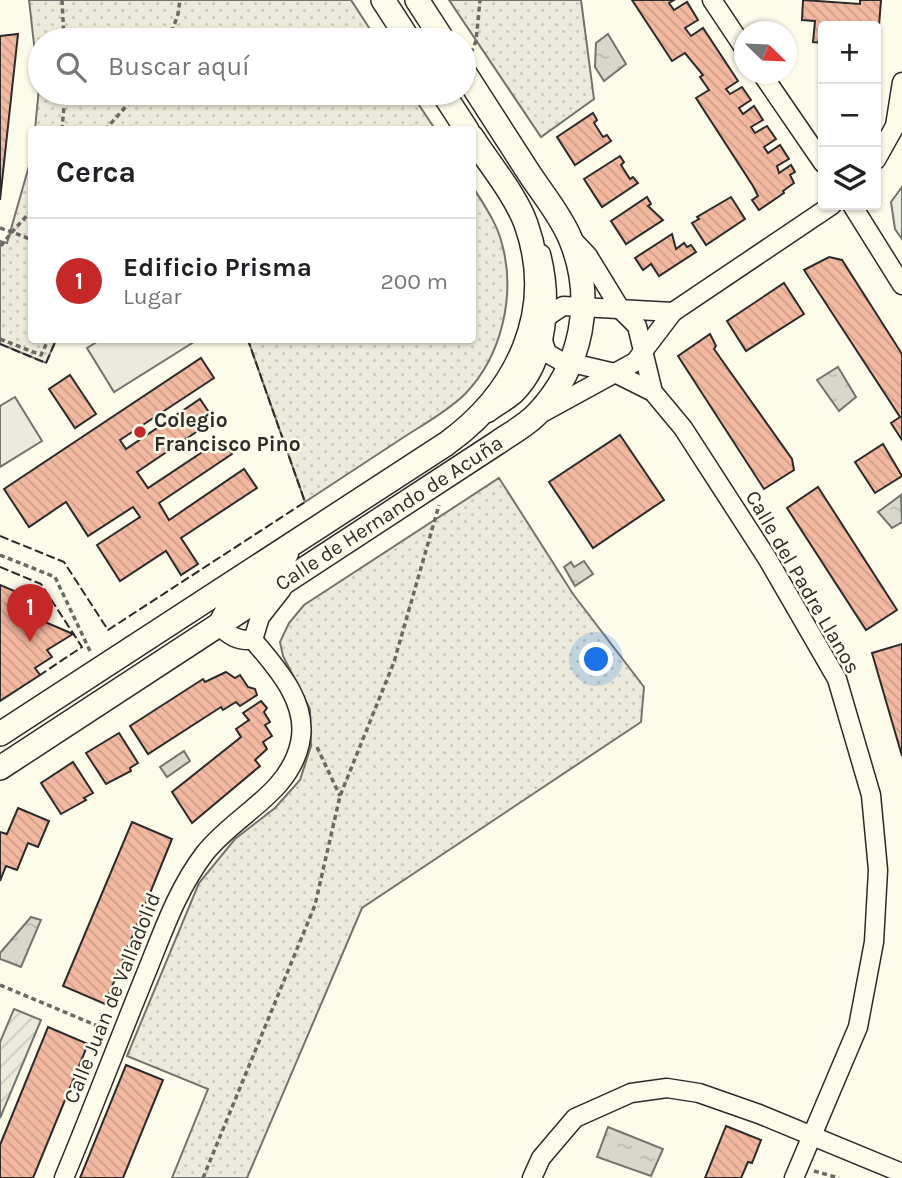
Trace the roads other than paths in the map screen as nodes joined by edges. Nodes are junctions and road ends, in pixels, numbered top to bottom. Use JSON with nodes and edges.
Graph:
{"nodes":[{"id":1,"x":383,"y":0,"type":"edge"},
{"id":2,"x":417,"y":0,"type":"edge"},
{"id":3,"x":712,"y":0,"type":"edge"},
{"id":4,"x":401,"y":28,"type":"edge"},
{"id":5,"x":435,"y":28,"type":"edge"},
{"id":6,"x":734,"y":33,"type":"edge"},
{"id":7,"x":902,"y":82,"type":"edge"},
{"id":8,"x":769,"y":84,"type":"edge"},
{"id":9,"x":476,"y":91,"type":"edge"},
{"id":10,"x":451,"y":105,"type":"edge"},
{"id":11,"x":464,"y":126,"type":"edge"},
{"id":12,"x":476,"y":144,"type":"edge"},
{"id":13,"x":881,"y":151,"type":"edge"},
{"id":14,"x":818,"y":156,"type":"edge"},
{"id":15,"x":825,"y":210,"type":"edge"},
{"id":16,"x":855,"y":210,"type":"edge"},
{"id":17,"x":569,"y":236,"type":"junction"},
{"id":18,"x":902,"y":285,"type":"edge"},
{"id":19,"x":583,"y":305,"type":"junction"},
{"id":20,"x":541,"y":310,"type":"junction"},
{"id":21,"x":621,"y":310,"type":"junction"},
{"id":22,"x":673,"y":312,"type":"junction"},
{"id":23,"x":542,"y":341,"type":"junction"},
{"id":24,"x":645,"y":350,"type":"junction"},
{"id":25,"x":572,"y":365,"type":"junction"},
{"id":26,"x":615,"y":373,"type":"junction"},
{"id":27,"x":653,"y":392,"type":"junction"},
{"id":28,"x":534,"y":417,"type":"junction"},
{"id":29,"x":479,"y":419,"type":"junction"},
{"id":30,"x":296,"y":541,"type":"junction"},
{"id":31,"x":245,"y":609,"type":"junction"},
{"id":32,"x":191,"y":610,"type":"junction"},
{"id":33,"x":218,"y":625,"type":"junction"},
{"id":34,"x":253,"y":640,"type":"junction"},
{"id":35,"x":0,"y":734,"type":"edge"},
{"id":36,"x":0,"y":768,"type":"edge"},
{"id":37,"x":811,"y":1138,"type":"junction"},
{"id":38,"x":902,"y":1173,"type":"edge"},
{"id":39,"x":796,"y":1174,"type":"edge"},
{"id":40,"x":64,"y":1178,"type":"edge"},
{"id":41,"x":532,"y":1178,"type":"edge"}],
"edges":[{"from":1,"to":4,"type":"street"},
{"from":2,"to":5,"type":"street"},
{"from":3,"to":6,"type":"street"},
{"from":7,"to":13,"type":"street"},
{"from":8,"to":14,"type":"street"},
{"from":9,"to":17,"type":"street","name":"Calle de Hernando de Acuña"},
{"from":10,"to":11,"type":"street"},
{"from":12,"to":20,"type":"street"},
{"from":15,"to":22,"type":"street","name":"Calle de Hernando de Acuña"},
{"from":16,"to":18,"type":"street"},
{"from":17,"to":19,"type":"street","name":"Calle de Hernando de Acuña"},
{"from":17,"to":21,"type":"street","name":"Calle del Padre Llanos"},
{"from":19,"to":20,"type":"street"},
{"from":19,"to":21,"type":"street"},
{"from":19,"to":25,"type":"street","name":"Calle de Hernando de Acuña"},
{"from":20,"to":23,"type":"street","name":"Calle de Hernando de Acuña"},
{"from":20,"to":29,"type":"street","name":"Calle de Hernando de Acuña"},
{"from":21,"to":22,"type":"street"},
{"from":21,"to":24,"type":"street","name":"Calle del Padre Llanos"},
{"from":22,"to":24,"type":"street","name":"Calle de Hernando de Acuña"},
{"from":23,"to":25,"type":"street"},
{"from":23,"to":29,"type":"street","name":"Calle de Hernando de Acuña"},
{"from":24,"to":26,"type":"street","name":"Calle de Hernando de Acuña"},
{"from":24,"to":27,"type":"street","name":"Calle del Padre Llanos"},
{"from":25,"to":26,"type":"street"},
{"from":25,"to":28,"type":"street","name":"Calle de Hernando de Acuña"},
{"from":26,"to":27,"type":"street","name":"Calle del Padre Llanos"},
{"from":26,"to":28,"type":"street","name":"Calle de Hernando de Acuña"},
{"from":27,"to":37,"type":"street","name":"Calle del Padre Llanos"},
{"from":28,"to":31,"type":"street","name":"Calle de Hernando de Acuña"},
{"from":29,"to":30,"type":"street","name":"Calle de Hernando de Acuña"},
{"from":30,"to":31,"type":"street","name":"Calle de Hernando de Acuña"},
{"from":30,"to":32,"type":"street","name":"Calle de Hernando de Acuña"},
{"from":31,"to":32,"type":"street","name":"Calle de Hernando de Acuña"},
{"from":31,"to":33,"type":"street","name":"Calle de Hernando de Acuña"},
{"from":31,"to":34,"type":"street"},
{"from":32,"to":35,"type":"street","name":"Calle de Hernando de Acuña"},
{"from":33,"to":34,"type":"street","name":"Calle Juan de Valladolid"},
{"from":33,"to":36,"type":"street","name":"Calle de Hernando de Acuña"},
{"from":34,"to":40,"type":"street","name":"Calle Juan de Valladolid"},
{"from":37,"to":38,"type":"street"},
{"from":37,"to":39,"type":"street","name":"Calle del Padre Llanos"},
{"from":37,"to":41,"type":"street"}]}
